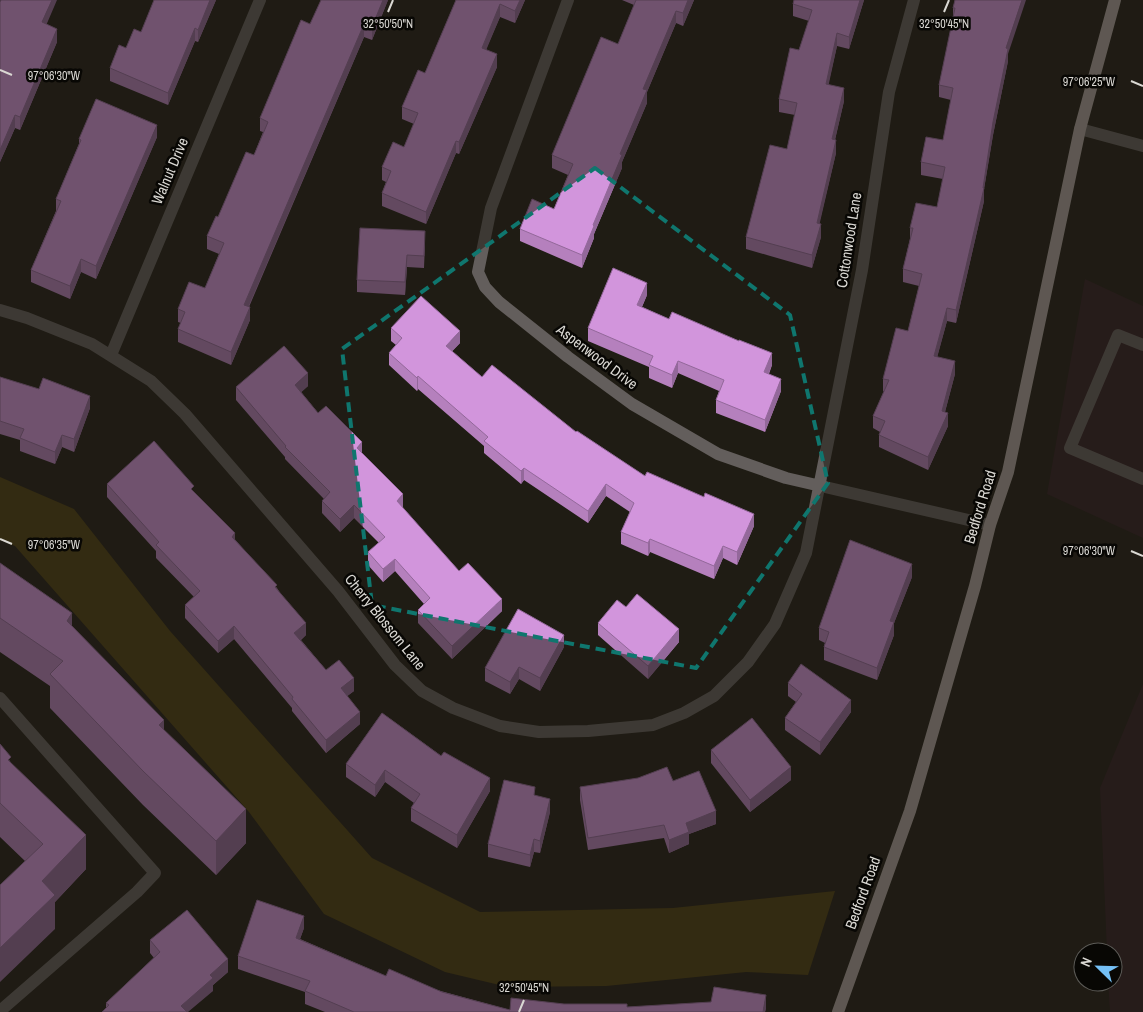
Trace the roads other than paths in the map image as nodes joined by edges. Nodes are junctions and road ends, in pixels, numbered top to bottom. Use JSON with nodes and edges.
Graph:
{"nodes":[{"id":1,"x":260,"y":0,"type":"edge"},
{"id":2,"x":568,"y":0,"type":"edge"},
{"id":3,"x":914,"y":0,"type":"edge"},
{"id":4,"x":1115,"y":0,"type":"edge"},
{"id":5,"x":1080,"y":129,"type":"junction"},
{"id":6,"x":1143,"y":146,"type":"edge"},
{"id":7,"x":0,"y":310,"type":"edge"},
{"id":8,"x":1143,"y":345,"type":"edge"},
{"id":9,"x":111,"y":355,"type":"junction"},
{"id":10,"x":1143,"y":480,"type":"edge"},
{"id":11,"x":819,"y":486,"type":"junction"},
{"id":12,"x":990,"y":525,"type":"junction"},
{"id":13,"x":0,"y":698,"type":"edge"},
{"id":14,"x":0,"y":1011,"type":"edge"},
{"id":15,"x":838,"y":1012,"type":"edge"}],
"edges":[{"from":1,"to":9,"type":"street","name":"Walnut Drive"},
{"from":2,"to":11,"type":"street","name":"Aspenwood Drive"},
{"from":3,"to":11,"type":"street","name":"Cottonwood Lane"},
{"from":4,"to":5,"type":"main road","name":"Bedford Road"},
{"from":5,"to":6,"type":"street"},
{"from":5,"to":12,"type":"main road","name":"Bedford Road"},
{"from":7,"to":9,"type":"street","name":"Cherry Blossom Lane"},
{"from":8,"to":10,"type":"street"},
{"from":9,"to":11,"type":"street","name":"Cherry Blossom Lane"},
{"from":11,"to":12,"type":"street","name":"Aspenwood Drive"},
{"from":12,"to":15,"type":"main road","name":"Bedford Road"},
{"from":13,"to":14,"type":"street"}]}
